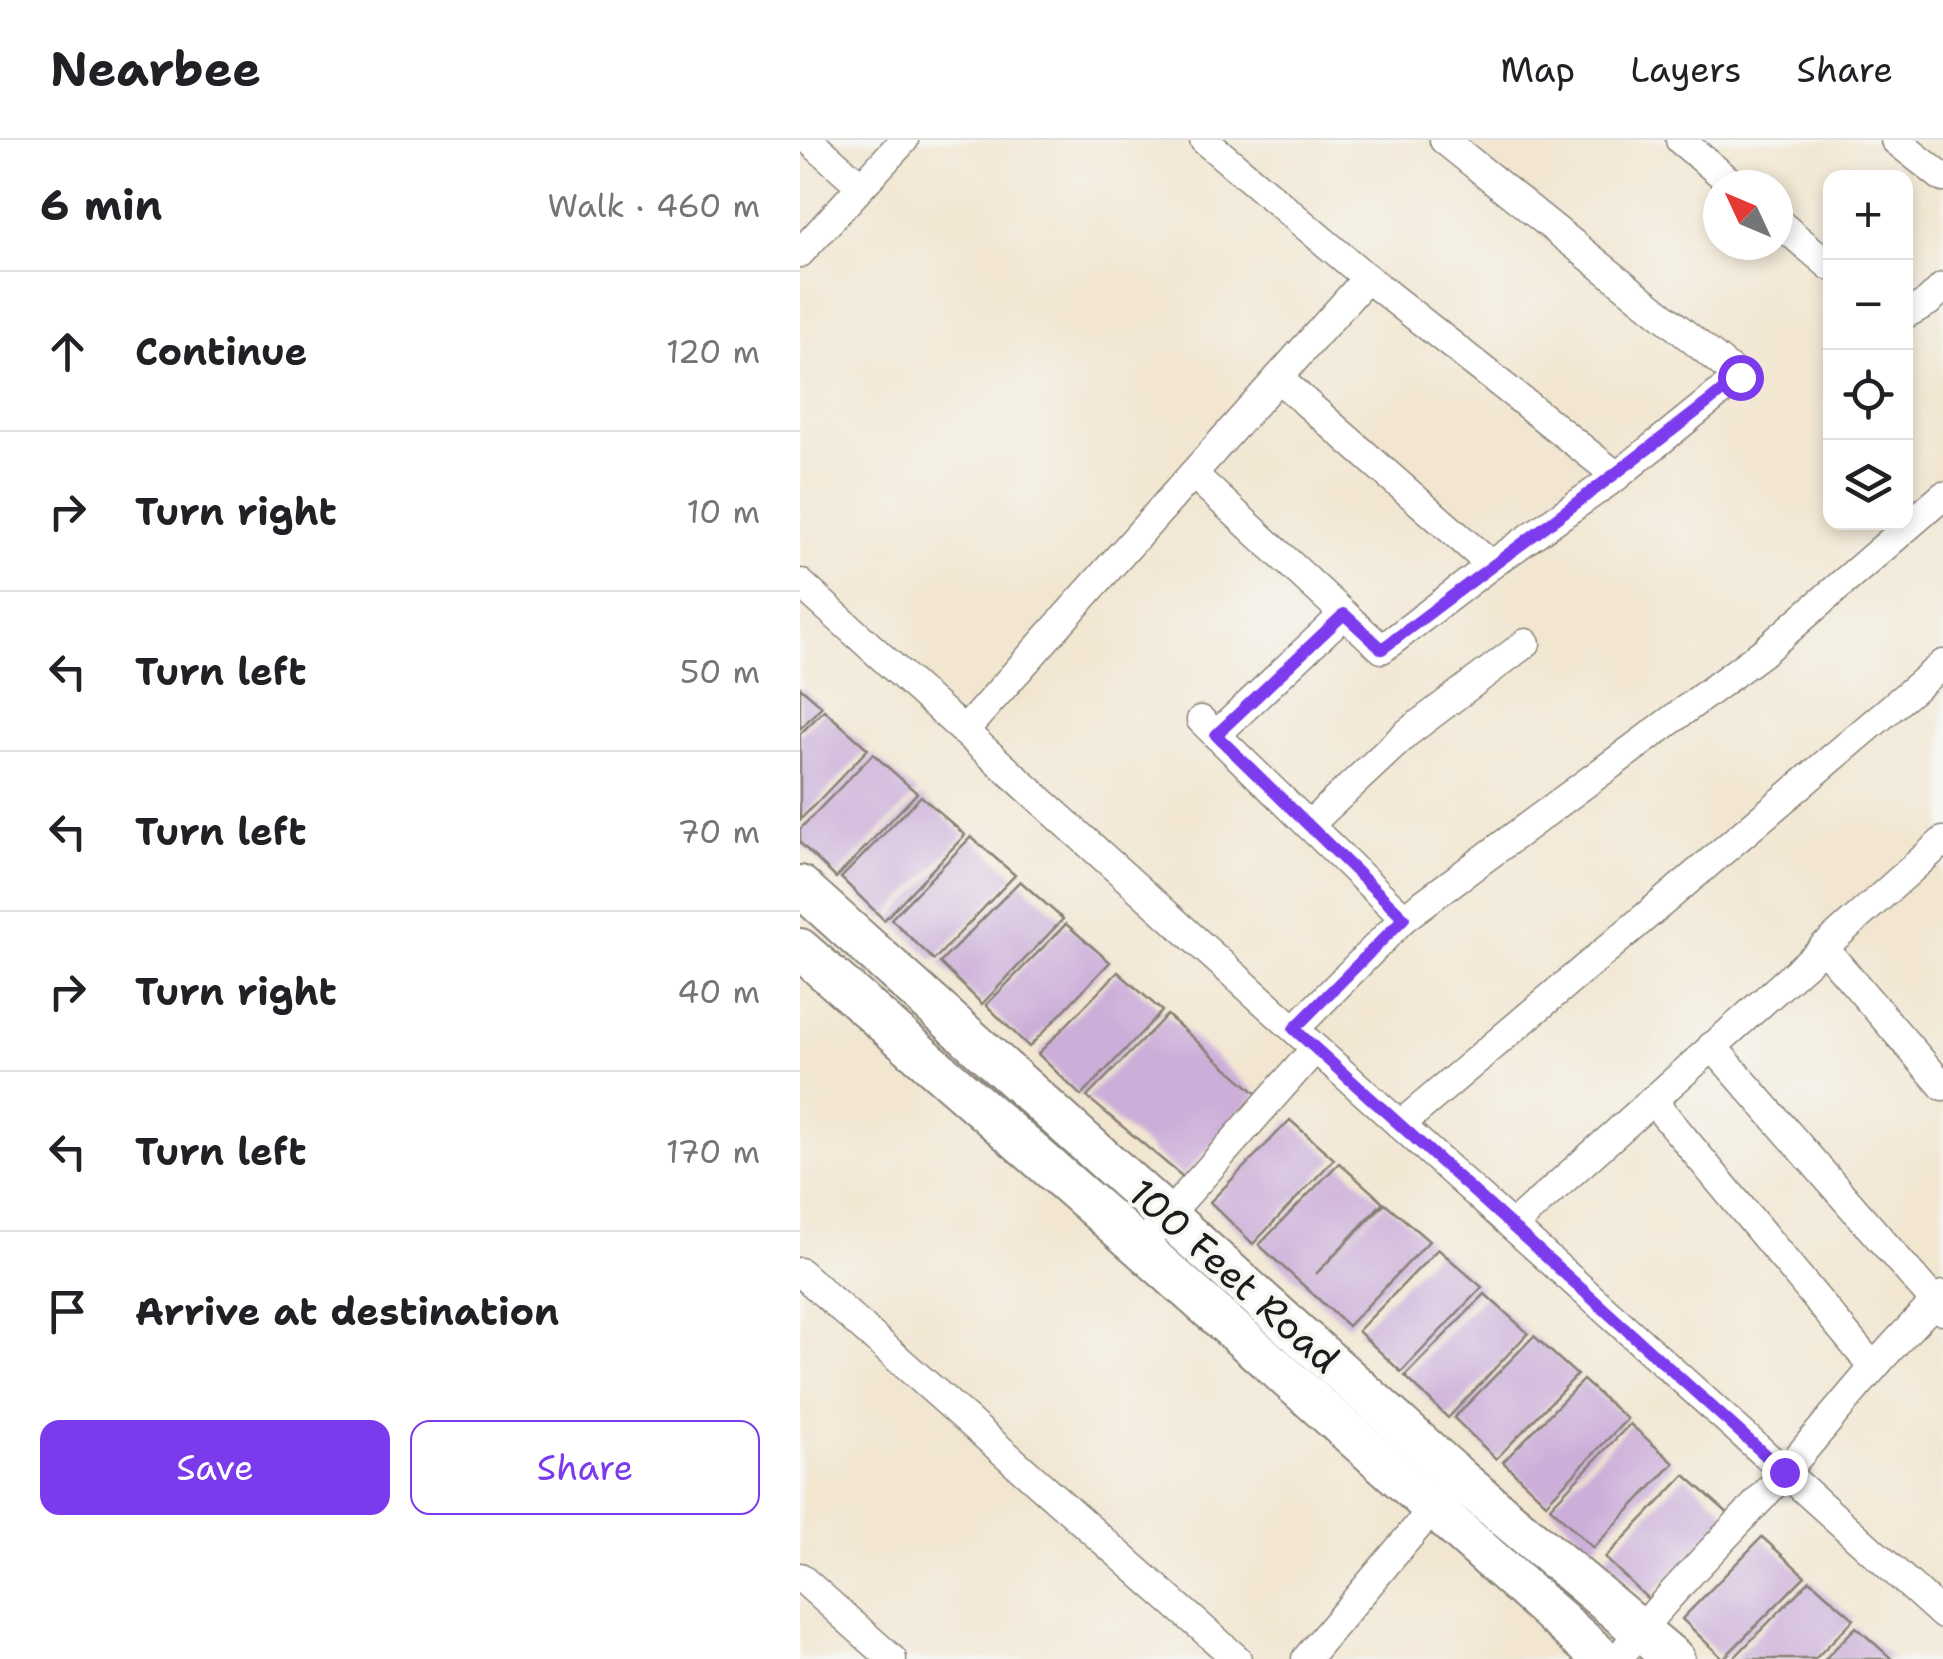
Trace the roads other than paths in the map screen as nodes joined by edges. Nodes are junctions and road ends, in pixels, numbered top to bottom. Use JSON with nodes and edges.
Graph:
{"nodes":[{"id":1,"x":809,"y":140,"type":"edge"},
{"id":2,"x":904,"y":140,"type":"edge"},
{"id":3,"x":1204,"y":140,"type":"edge"},
{"id":4,"x":1444,"y":140,"type":"edge"},
{"id":5,"x":1680,"y":140,"type":"edge"},
{"id":6,"x":1895,"y":140,"type":"edge"},
{"id":7,"x":1716,"y":170,"type":"edge"},
{"id":8,"x":1943,"y":178,"type":"edge"},
{"id":9,"x":860,"y":186,"type":"junction"},
{"id":10,"x":1793,"y":235,"type":"edge"},
{"id":11,"x":800,"y":253,"type":"edge"},
{"id":12,"x":1823,"y":260,"type":"edge"},
{"id":13,"x":1367,"y":278,"type":"junction"},
{"id":14,"x":1943,"y":287,"type":"edge"},
{"id":15,"x":1913,"y":310,"type":"edge"},
{"id":16,"x":1278,"y":378,"type":"junction"},
{"id":17,"x":1193,"y":474,"type":"junction"},
{"id":18,"x":1617,"y":476,"type":"junction"},
{"id":19,"x":1943,"y":496,"type":"edge"},
{"id":20,"x":1491,"y":565,"type":"junction"},
{"id":21,"x":800,"y":583,"type":"edge"},
{"id":22,"x":1344,"y":614,"type":"junction"},
{"id":23,"x":1526,"y":643,"type":"dead end"},
{"id":24,"x":1943,"y":664,"type":"edge"},
{"id":25,"x":964,"y":731,"type":"junction"},
{"id":26,"x":1308,"y":825,"type":"junction"},
{"id":27,"x":1943,"y":841,"type":"edge"},
{"id":28,"x":801,"y":890,"type":"edge"},
{"id":29,"x":1404,"y":918,"type":"junction"},
{"id":30,"x":1823,"y":948,"type":"junction"},
{"id":31,"x":800,"y":949,"type":"edge"},
{"id":32,"x":1305,"y":1039,"type":"junction"},
{"id":33,"x":1712,"y":1046,"type":"junction"},
{"id":34,"x":1943,"y":1086,"type":"edge"},
{"id":35,"x":1652,"y":1100,"type":"junction"},
{"id":36,"x":1400,"y":1125,"type":"junction"},
{"id":37,"x":1167,"y":1216,"type":"junction"},
{"id":38,"x":1512,"y":1226,"type":"junction"},
{"id":39,"x":1140,"y":1246,"type":"junction"},
{"id":40,"x":800,"y":1272,"type":"edge"},
{"id":41,"x":1940,"y":1303,"type":"edge"},
{"id":42,"x":1874,"y":1366,"type":"junction"},
{"id":43,"x":1784,"y":1472,"type":"junction"},
{"id":44,"x":1447,"y":1493,"type":"junction"},
{"id":45,"x":800,"y":1577,"type":"edge"},
{"id":46,"x":1943,"y":1616,"type":"edge"},
{"id":47,"x":1629,"y":1644,"type":"edge"},
{"id":48,"x":892,"y":1659,"type":"edge"},
{"id":49,"x":1237,"y":1659,"type":"edge"},
{"id":50,"x":1306,"y":1659,"type":"edge"},
{"id":51,"x":1603,"y":1659,"type":"edge"},
{"id":52,"x":1674,"y":1659,"type":"edge"}],
"edges":[{"from":1,"to":9,"type":"street"},
{"from":2,"to":9,"type":"street"},
{"from":3,"to":13,"type":"street"},
{"from":4,"to":18,"type":"street"},
{"from":5,"to":7,"type":"street"},
{"from":6,"to":8,"type":"street"},
{"from":9,"to":11,"type":"street"},
{"from":10,"to":12,"type":"street"},
{"from":13,"to":16,"type":"street"},
{"from":13,"to":18,"type":"street"},
{"from":14,"to":15,"type":"street"},
{"from":16,"to":17,"type":"street"},
{"from":16,"to":20,"type":"street"},
{"from":17,"to":22,"type":"street"},
{"from":17,"to":25,"type":"street"},
{"from":18,"to":20,"type":"street"},
{"from":19,"to":29,"type":"street"},
{"from":20,"to":22,"type":"street"},
{"from":21,"to":25,"type":"street"},
{"from":22,"to":26,"type":"street"},
{"from":23,"to":26,"type":"street"},
{"from":24,"to":36,"type":"street"},
{"from":25,"to":32,"type":"street"},
{"from":26,"to":29,"type":"street"},
{"from":27,"to":30,"type":"street"},
{"from":28,"to":37,"type":"main road","name":"100 Feet Road"},
{"from":29,"to":32,"type":"street"},
{"from":30,"to":33,"type":"street"},
{"from":30,"to":34,"type":"street"},
{"from":31,"to":39,"type":"main road","name":"100 Feet Road"},
{"from":32,"to":36,"type":"street"},
{"from":32,"to":37,"type":"street"},
{"from":33,"to":35,"type":"street"},
{"from":33,"to":41,"type":"street"},
{"from":35,"to":38,"type":"street"},
{"from":35,"to":42,"type":"street"},
{"from":36,"to":38,"type":"street"},
{"from":37,"to":39,"type":"street"},
{"from":37,"to":44,"type":"main road","name":"100 Feet Road"},
{"from":38,"to":43,"type":"street"},
{"from":39,"to":44,"type":"main road","name":"100 Feet Road"},
{"from":40,"to":49,"type":"street"},
{"from":41,"to":42,"type":"street"},
{"from":42,"to":43,"type":"street"},
{"from":43,"to":46,"type":"street"},
{"from":43,"to":47,"type":"street"},
{"from":44,"to":47,"type":"main road","name":"100 Feet Road"},
{"from":44,"to":50,"type":"street"},
{"from":44,"to":51,"type":"main road","name":"100 Feet Road"},
{"from":45,"to":48,"type":"street"},
{"from":47,"to":52,"type":"main road","name":"100 Feet Road"}]}
